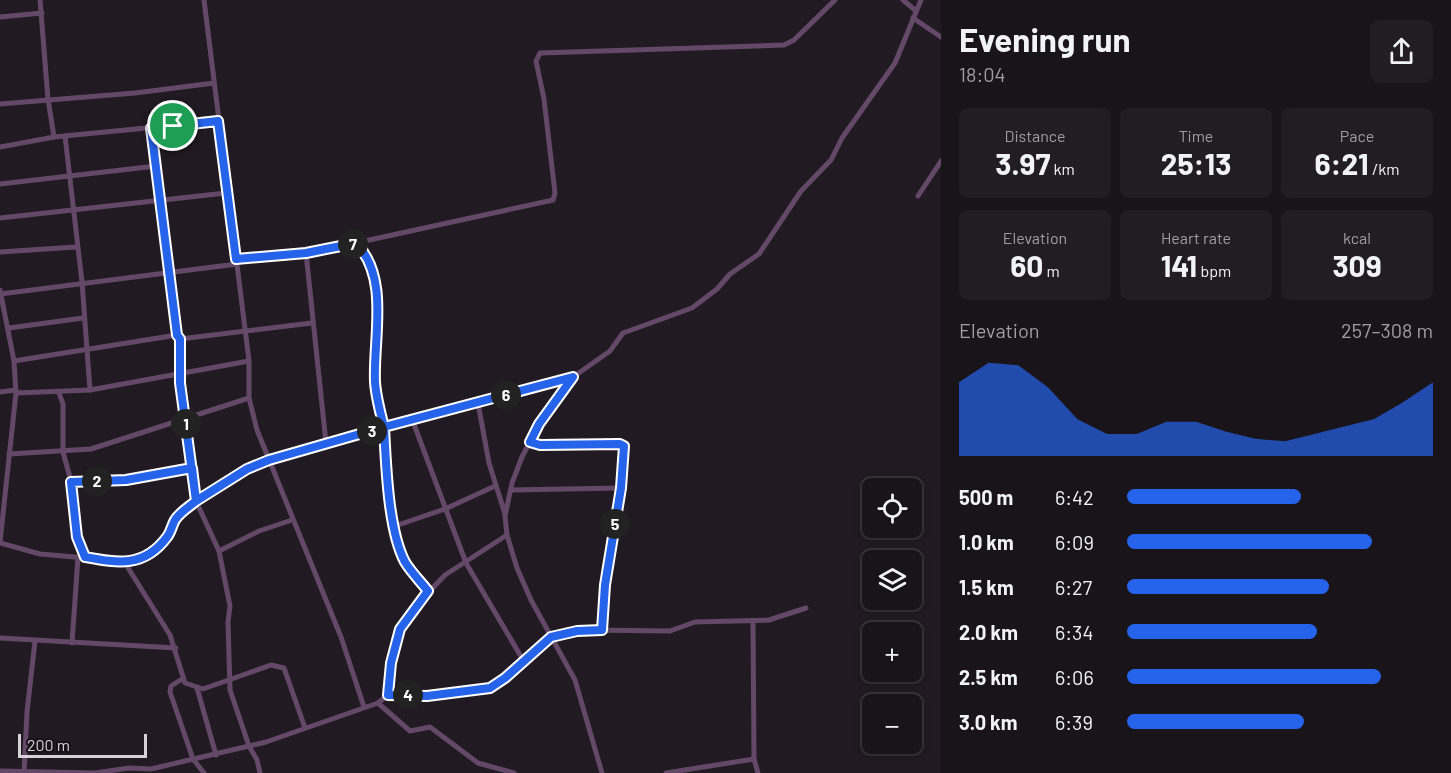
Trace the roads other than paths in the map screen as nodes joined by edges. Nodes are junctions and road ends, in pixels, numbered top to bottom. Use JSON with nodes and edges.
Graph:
{"nodes":[{"id":1,"x":40,"y":0,"type":"edge"},
{"id":2,"x":204,"y":0,"type":"edge"},
{"id":3,"x":835,"y":0,"type":"edge"},
{"id":4,"x":903,"y":0,"type":"edge"},
{"id":5,"x":921,"y":0,"type":"edge"},
{"id":6,"x":915,"y":10,"type":"junction"},
{"id":7,"x":42,"y":13,"type":"junction"},
{"id":8,"x":0,"y":17,"type":"edge"},
{"id":9,"x":913,"y":18,"type":"junction"},
{"id":10,"x":941,"y":37,"type":"edge"},
{"id":11,"x":214,"y":83,"type":"junction"},
{"id":12,"x":48,"y":99,"type":"junction"},
{"id":13,"x":0,"y":104,"type":"edge"},
{"id":14,"x":218,"y":121,"type":"junction"},
{"id":15,"x":151,"y":128,"type":"junction"},
{"id":16,"x":65,"y":136,"type":"junction"},
{"id":17,"x":54,"y":137,"type":"junction"},
{"id":18,"x":0,"y":147,"type":"edge"},
{"id":19,"x":941,"y":161,"type":"edge"},
{"id":20,"x":156,"y":166,"type":"junction"},
{"id":21,"x":71,"y":175,"type":"junction"},
{"id":22,"x":0,"y":184,"type":"edge"},
{"id":23,"x":226,"y":193,"type":"junction"},
{"id":24,"x":918,"y":196,"type":"dead end"},
{"id":25,"x":160,"y":200,"type":"junction"},
{"id":26,"x":75,"y":212,"type":"junction"},
{"id":27,"x":0,"y":218,"type":"edge"},
{"id":28,"x":356,"y":243,"type":"junction"},
{"id":29,"x":76,"y":247,"type":"junction"},
{"id":30,"x":0,"y":252,"type":"edge"},
{"id":31,"x":306,"y":253,"type":"junction"},
{"id":32,"x":237,"y":262,"type":"junction"},
{"id":33,"x":168,"y":273,"type":"junction"},
{"id":34,"x":82,"y":282,"type":"junction"},
{"id":35,"x":0,"y":292,"type":"edge"},
{"id":36,"x":83,"y":318,"type":"junction"},
{"id":37,"x":312,"y":323,"type":"junction"},
{"id":38,"x":9,"y":328,"type":"junction"},
{"id":39,"x":244,"y":329,"type":"junction"},
{"id":40,"x":179,"y":337,"type":"junction"},
{"id":41,"x":87,"y":348,"type":"junction"},
{"id":42,"x":14,"y":362,"type":"junction"},
{"id":43,"x":249,"y":362,"type":"junction"},
{"id":44,"x":181,"y":373,"type":"junction"},
{"id":45,"x":573,"y":377,"type":"junction"},
{"id":46,"x":90,"y":390,"type":"junction"},
{"id":47,"x":16,"y":391,"type":"junction"},
{"id":48,"x":0,"y":392,"type":"edge"},
{"id":49,"x":59,"y":393,"type":"junction"},
{"id":50,"x":249,"y":398,"type":"junction"},
{"id":51,"x":478,"y":403,"type":"junction"},
{"id":52,"x":185,"y":419,"type":"junction"},
{"id":53,"x":412,"y":419,"type":"junction"},
{"id":54,"x":384,"y":427,"type":"junction"},
{"id":55,"x":530,"y":442,"type":"junction"},
{"id":56,"x":326,"y":443,"type":"junction"},
{"id":57,"x":63,"y":452,"type":"junction"},
{"id":58,"x":9,"y":454,"type":"junction"},
{"id":59,"x":269,"y":460,"type":"junction"},
{"id":60,"x":192,"y":468,"type":"junction"},
{"id":61,"x":71,"y":482,"type":"junction"},
{"id":62,"x":495,"y":486,"type":"junction"},
{"id":63,"x":621,"y":488,"type":"junction"},
{"id":64,"x":511,"y":490,"type":"junction"},
{"id":65,"x":196,"y":501,"type":"junction"},
{"id":66,"x":445,"y":509,"type":"junction"},
{"id":67,"x":505,"y":516,"type":"junction"},
{"id":68,"x":291,"y":520,"type":"junction"},
{"id":69,"x":395,"y":526,"type":"junction"},
{"id":70,"x":507,"y":535,"type":"junction"},
{"id":71,"x":0,"y":542,"type":"edge"},
{"id":72,"x":219,"y":551,"type":"junction"},
{"id":73,"x":78,"y":556,"type":"junction"},
{"id":74,"x":85,"y":557,"type":"junction"},
{"id":75,"x":466,"y":562,"type":"junction"},
{"id":76,"x":125,"y":563,"type":"junction"},
{"id":77,"x":428,"y":591,"type":"junction"},
{"id":78,"x":806,"y":608,"type":"dead end"},
{"id":79,"x":753,"y":621,"type":"junction"},
{"id":80,"x":602,"y":630,"type":"junction"},
{"id":81,"x":551,"y":637,"type":"junction"},
{"id":82,"x":0,"y":638,"type":"edge"},
{"id":83,"x":35,"y":641,"type":"junction"},
{"id":84,"x":72,"y":643,"type":"junction"},
{"id":85,"x":176,"y":648,"type":"junction"},
{"id":86,"x":523,"y":660,"type":"junction"},
{"id":87,"x":182,"y":679,"type":"junction"},
{"id":88,"x":230,"y":679,"type":"junction"},
{"id":89,"x":220,"y":683,"type":"junction"},
{"id":90,"x":197,"y":688,"type":"junction"},
{"id":91,"x":230,"y":690,"type":"junction"},
{"id":92,"x":388,"y":695,"type":"junction"},
{"id":93,"x":378,"y":704,"type":"junction"},
{"id":94,"x":364,"y":707,"type":"junction"},
{"id":95,"x":305,"y":728,"type":"junction"},
{"id":96,"x":249,"y":746,"type":"junction"},
{"id":97,"x":216,"y":755,"type":"junction"},
{"id":98,"x":193,"y":759,"type":"junction"},
{"id":99,"x":754,"y":759,"type":"junction"},
{"id":100,"x":0,"y":771,"type":"edge"},
{"id":101,"x":128,"y":771,"type":"edge"},
{"id":102,"x":151,"y":771,"type":"edge"},
{"id":103,"x":24,"y":772,"type":"edge"},
{"id":104,"x":87,"y":773,"type":"edge"},
{"id":105,"x":204,"y":773,"type":"edge"},
{"id":106,"x":260,"y":773,"type":"edge"},
{"id":107,"x":514,"y":773,"type":"edge"},
{"id":108,"x":602,"y":773,"type":"edge"},
{"id":109,"x":666,"y":773,"type":"edge"},
{"id":110,"x":758,"y":773,"type":"edge"}],
"edges":[{"from":1,"to":7,"type":"street"},
{"from":2,"to":11,"type":"street"},
{"from":3,"to":28,"type":"street"},
{"from":4,"to":6,"type":"street"},
{"from":5,"to":6,"type":"street"},
{"from":6,"to":9,"type":"street"},
{"from":7,"to":8,"type":"street"},
{"from":7,"to":12,"type":"street"},
{"from":9,"to":10,"type":"street"},
{"from":9,"to":45,"type":"street"},
{"from":11,"to":12,"type":"street"},
{"from":11,"to":14,"type":"street"},
{"from":12,"to":13,"type":"street"},
{"from":12,"to":17,"type":"street"},
{"from":14,"to":15,"type":"street"},
{"from":14,"to":23,"type":"street"},
{"from":15,"to":16,"type":"street"},
{"from":15,"to":20,"type":"street"},
{"from":16,"to":17,"type":"street"},
{"from":16,"to":21,"type":"street"},
{"from":17,"to":18,"type":"street"},
{"from":19,"to":24,"type":"street"},
{"from":20,"to":21,"type":"street"},
{"from":20,"to":25,"type":"street"},
{"from":21,"to":22,"type":"street"},
{"from":21,"to":26,"type":"street"},
{"from":23,"to":25,"type":"street"},
{"from":23,"to":32,"type":"street"},
{"from":25,"to":26,"type":"street"},
{"from":25,"to":33,"type":"street"},
{"from":26,"to":27,"type":"street"},
{"from":26,"to":29,"type":"street"},
{"from":28,"to":31,"type":"street"},
{"from":28,"to":54,"type":"street"},
{"from":29,"to":30,"type":"street"},
{"from":29,"to":34,"type":"street"},
{"from":31,"to":32,"type":"street"},
{"from":31,"to":37,"type":"street"},
{"from":32,"to":33,"type":"street"},
{"from":32,"to":39,"type":"street"},
{"from":33,"to":34,"type":"street"},
{"from":33,"to":40,"type":"street"},
{"from":34,"to":35,"type":"street"},
{"from":34,"to":36,"type":"street"},
{"from":35,"to":38,"type":"street"},
{"from":36,"to":38,"type":"street"},
{"from":36,"to":41,"type":"street"},
{"from":37,"to":39,"type":"street"},
{"from":37,"to":56,"type":"street"},
{"from":38,"to":42,"type":"street"},
{"from":39,"to":40,"type":"street"},
{"from":39,"to":43,"type":"street"},
{"from":40,"to":41,"type":"street"},
{"from":40,"to":44,"type":"street"},
{"from":41,"to":42,"type":"street"},
{"from":41,"to":46,"type":"street"},
{"from":42,"to":47,"type":"street"},
{"from":43,"to":44,"type":"street"},
{"from":43,"to":50,"type":"street"},
{"from":44,"to":46,"type":"street"},
{"from":44,"to":52,"type":"street"},
{"from":45,"to":51,"type":"street"},
{"from":45,"to":55,"type":"street"},
{"from":46,"to":49,"type":"street"},
{"from":47,"to":48,"type":"street"},
{"from":47,"to":49,"type":"street"},
{"from":47,"to":58,"type":"street"},
{"from":49,"to":57,"type":"street"},
{"from":50,"to":52,"type":"street"},
{"from":50,"to":59,"type":"street"},
{"from":51,"to":53,"type":"street"},
{"from":51,"to":62,"type":"street"},
{"from":52,"to":57,"type":"street"},
{"from":52,"to":60,"type":"street"},
{"from":53,"to":54,"type":"street"},
{"from":53,"to":66,"type":"street"},
{"from":54,"to":56,"type":"street"},
{"from":54,"to":69,"type":"street"},
{"from":55,"to":63,"type":"street"},
{"from":55,"to":64,"type":"street"},
{"from":56,"to":59,"type":"street"},
{"from":57,"to":58,"type":"street"},
{"from":57,"to":61,"type":"street"},
{"from":58,"to":71,"type":"street"},
{"from":59,"to":65,"type":"street"},
{"from":59,"to":68,"type":"street"},
{"from":60,"to":61,"type":"street"},
{"from":60,"to":65,"type":"street"},
{"from":61,"to":74,"type":"street"},
{"from":62,"to":66,"type":"street"},
{"from":62,"to":67,"type":"street"},
{"from":63,"to":64,"type":"street"},
{"from":63,"to":80,"type":"street"},
{"from":64,"to":67,"type":"street"},
{"from":65,"to":72,"type":"street"},
{"from":65,"to":76,"type":"street"},
{"from":66,"to":69,"type":"street"},
{"from":66,"to":75,"type":"street"},
{"from":67,"to":70,"type":"street"},
{"from":68,"to":72,"type":"street"},
{"from":68,"to":94,"type":"street"},
{"from":69,"to":77,"type":"street"},
{"from":70,"to":75,"type":"street"},
{"from":70,"to":81,"type":"street"},
{"from":71,"to":73,"type":"street"},
{"from":72,"to":88,"type":"street"},
{"from":73,"to":74,"type":"street"},
{"from":73,"to":84,"type":"street"},
{"from":74,"to":76,"type":"street"},
{"from":75,"to":77,"type":"street"},
{"from":75,"to":86,"type":"street"},
{"from":76,"to":85,"type":"street"},
{"from":77,"to":92,"type":"street"},
{"from":78,"to":79,"type":"street"},
{"from":79,"to":80,"type":"street"},
{"from":79,"to":99,"type":"street"},
{"from":80,"to":81,"type":"street"},
{"from":81,"to":86,"type":"street"},
{"from":81,"to":108,"type":"street"},
{"from":82,"to":83,"type":"street"},
{"from":83,"to":84,"type":"street"},
{"from":83,"to":103,"type":"street"},
{"from":84,"to":85,"type":"street"},
{"from":85,"to":87,"type":"street"},
{"from":86,"to":92,"type":"street"},
{"from":87,"to":90,"type":"street"},
{"from":87,"to":98,"type":"street"},
{"from":88,"to":89,"type":"street"},
{"from":88,"to":91,"type":"street"},
{"from":88,"to":95,"type":"street"},
{"from":89,"to":90,"type":"street"},
{"from":89,"to":91,"type":"street"},
{"from":90,"to":97,"type":"street"},
{"from":91,"to":96,"type":"street"},
{"from":92,"to":93,"type":"street"},
{"from":93,"to":94,"type":"street"},
{"from":93,"to":107,"type":"street"},
{"from":94,"to":95,"type":"street"},
{"from":95,"to":96,"type":"street"},
{"from":96,"to":97,"type":"street"},
{"from":96,"to":106,"type":"street"},
{"from":97,"to":98,"type":"street"},
{"from":98,"to":102,"type":"street"},
{"from":98,"to":105,"type":"street"},
{"from":99,"to":109,"type":"street"},
{"from":99,"to":110,"type":"street"},
{"from":100,"to":103,"type":"street"},
{"from":101,"to":102,"type":"street"},
{"from":101,"to":104,"type":"street"},
{"from":103,"to":104,"type":"street"}]}
